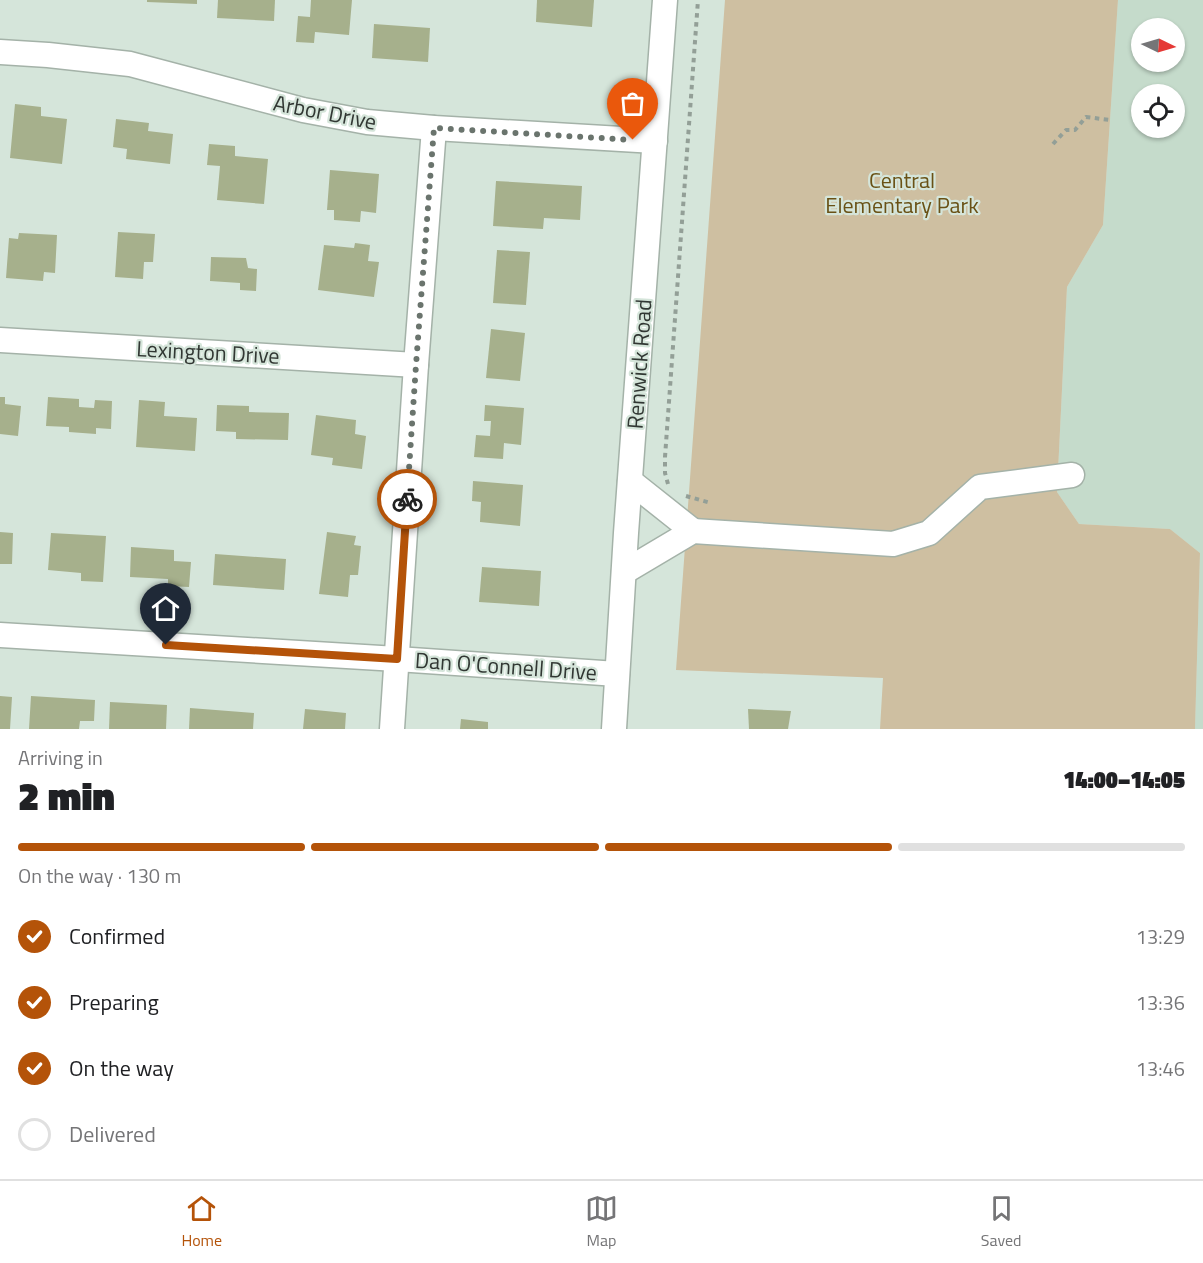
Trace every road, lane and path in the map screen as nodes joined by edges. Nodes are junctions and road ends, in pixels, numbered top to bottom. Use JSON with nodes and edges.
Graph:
{"nodes":[{"id":1,"x":665,"y":0,"type":"edge"},
{"id":2,"x":698,"y":0,"type":"edge"},
{"id":3,"x":0,"y":52,"type":"edge"},
{"id":4,"x":1110,"y":120,"type":"dead end"},
{"id":5,"x":434,"y":128,"type":"junction"},
{"id":6,"x":656,"y":141,"type":"junction"},
{"id":7,"x":1053,"y":144,"type":"dead end"},
{"id":8,"x":0,"y":340,"type":"edge"},
{"id":9,"x":416,"y":365,"type":"junction"},
{"id":10,"x":1072,"y":475,"type":"dead end"},
{"id":11,"x":630,"y":481,"type":"junction"},
{"id":12,"x":674,"y":490,"type":"dead end"},
{"id":13,"x":682,"y":494,"type":"dead end"},
{"id":14,"x":711,"y":503,"type":"dead end"},
{"id":15,"x":693,"y":531,"type":"junction"},
{"id":16,"x":624,"y":572,"type":"junction"},
{"id":17,"x":0,"y":635,"type":"edge"},
{"id":18,"x":397,"y":659,"type":"junction"},
{"id":19,"x":617,"y":674,"type":"junction"},
{"id":20,"x":393,"y":729,"type":"edge"},
{"id":21,"x":614,"y":729,"type":"edge"}],
"edges":[{"from":1,"to":6,"type":"street","name":"Renwick Road"},
{"from":2,"to":12,"type":"path"},
{"from":3,"to":5,"type":"street","name":"Arbor Drive"},
{"from":4,"to":7,"type":"path"},
{"from":5,"to":6,"type":"street","name":"Arbor Drive"},
{"from":5,"to":9,"type":"street"},
{"from":6,"to":11,"type":"street","name":"Renwick Road"},
{"from":8,"to":9,"type":"street","name":"Lexington Drive"},
{"from":9,"to":18,"type":"street"},
{"from":10,"to":15,"type":"street"},
{"from":11,"to":15,"type":"street"},
{"from":11,"to":16,"type":"street","name":"Renwick Road"},
{"from":13,"to":14,"type":"path"},
{"from":15,"to":16,"type":"street"},
{"from":16,"to":19,"type":"street","name":"Renwick Road"},
{"from":17,"to":18,"type":"street","name":"Dan O'Connell Drive"},
{"from":18,"to":19,"type":"street","name":"Dan O'Connell Drive"},
{"from":18,"to":20,"type":"street"},
{"from":19,"to":21,"type":"street","name":"Renwick Road"}]}
